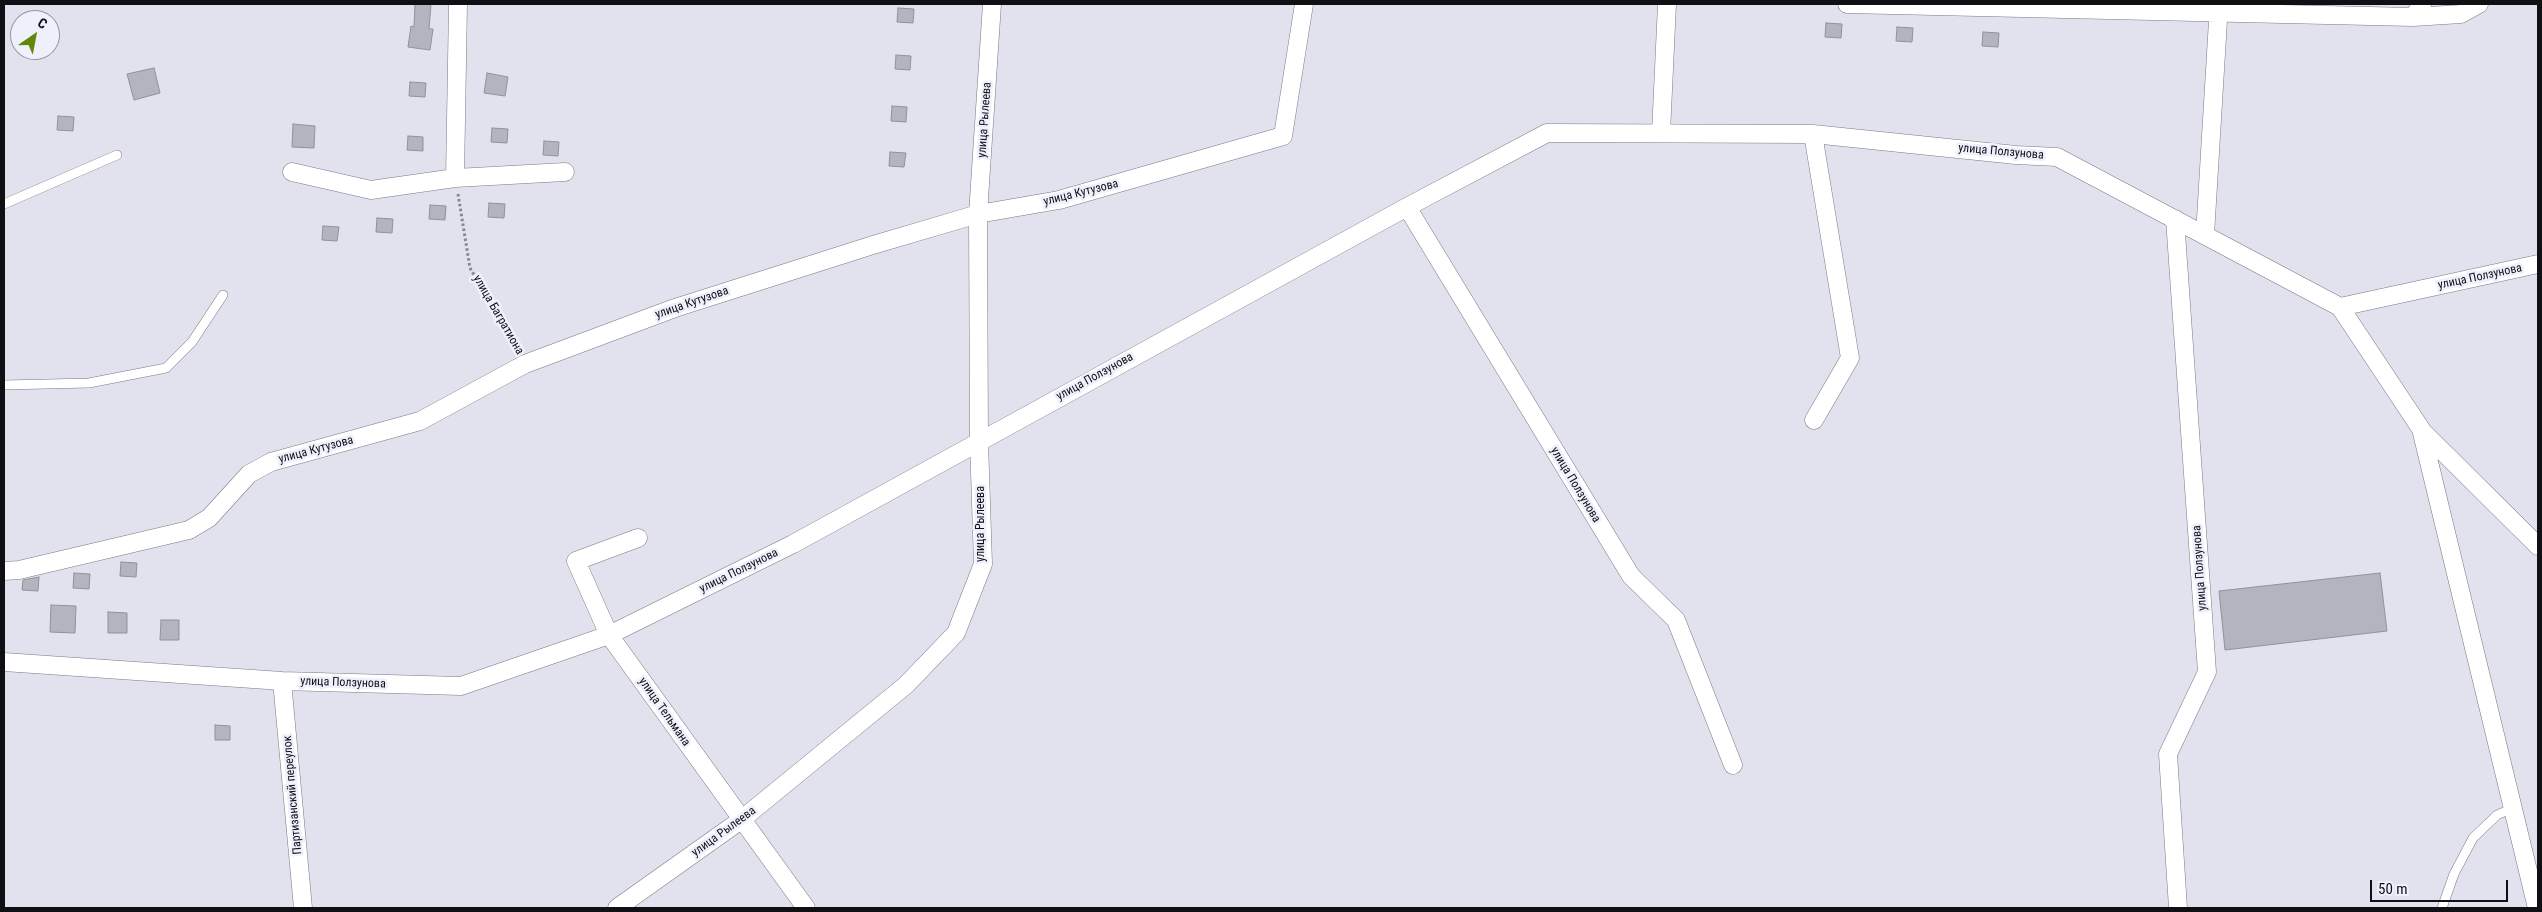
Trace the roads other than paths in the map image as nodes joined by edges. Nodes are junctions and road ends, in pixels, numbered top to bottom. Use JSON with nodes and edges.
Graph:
{"nodes":[{"id":1,"x":458,"y":4,"type":"edge"},
{"id":2,"x":992,"y":4,"type":"edge"},
{"id":3,"x":1304,"y":4,"type":"edge"},
{"id":4,"x":1666,"y":4,"type":"edge"},
{"id":5,"x":1847,"y":4,"type":"edge"},
{"id":6,"x":2479,"y":4,"type":"edge"},
{"id":7,"x":2045,"y":6,"type":"edge"},
{"id":8,"x":2219,"y":8,"type":"edge"},
{"id":9,"x":2418,"y":10,"type":"edge"},
{"id":10,"x":1661,"y":133,"type":"junction"},
{"id":11,"x":1813,"y":134,"type":"junction"},
{"id":12,"x":117,"y":155,"type":"dead end"},
{"id":13,"x":292,"y":172,"type":"dead end"},
{"id":14,"x":565,"y":172,"type":"dead end"},
{"id":15,"x":455,"y":178,"type":"junction"},
{"id":16,"x":4,"y":204,"type":"edge"},
{"id":17,"x":1406,"y":207,"type":"junction"},
{"id":18,"x":978,"y":214,"type":"junction"},
{"id":19,"x":2174,"y":219,"type":"junction"},
{"id":20,"x":2204,"y":235,"type":"junction"},
{"id":21,"x":2538,"y":264,"type":"edge"},
{"id":22,"x":224,"y":295,"type":"dead end"},
{"id":23,"x":2340,"y":307,"type":"junction"},
{"id":24,"x":4,"y":385,"type":"edge"},
{"id":25,"x":1814,"y":420,"type":"dead end"},
{"id":26,"x":2421,"y":429,"type":"junction"},
{"id":27,"x":979,"y":440,"type":"junction"},
{"id":28,"x":638,"y":538,"type":"dead end"},
{"id":29,"x":2538,"y":546,"type":"edge"},
{"id":30,"x":4,"y":571,"type":"edge"},
{"id":31,"x":609,"y":635,"type":"junction"},
{"id":32,"x":4,"y":662,"type":"edge"},
{"id":33,"x":282,"y":681,"type":"junction"},
{"id":34,"x":1733,"y":765,"type":"dead end"},
{"id":35,"x":2513,"y":808,"type":"junction"},
{"id":36,"x":741,"y":820,"type":"junction"},
{"id":37,"x":304,"y":908,"type":"edge"},
{"id":38,"x":617,"y":908,"type":"edge"},
{"id":39,"x":806,"y":908,"type":"edge"},
{"id":40,"x":2178,"y":908,"type":"edge"},
{"id":41,"x":2442,"y":908,"type":"edge"},
{"id":42,"x":2537,"y":908,"type":"edge"}],
"edges":[{"from":1,"to":15,"type":"street"},
{"from":2,"to":18,"type":"street","name":"улица Рылеева"},
{"from":3,"to":18,"type":"street","name":"улица Кутузова"},
{"from":4,"to":10,"type":"street"},
{"from":5,"to":7,"type":"street"},
{"from":6,"to":9,"type":"street"},
{"from":7,"to":8,"type":"street"},
{"from":8,"to":9,"type":"street"},
{"from":8,"to":20,"type":"street"},
{"from":10,"to":11,"type":"street","name":"улица Ползунова"},
{"from":10,"to":17,"type":"street","name":"улица Ползунова"},
{"from":11,"to":19,"type":"street","name":"улица Ползунова"},
{"from":11,"to":25,"type":"street"},
{"from":12,"to":16,"type":"lane"},
{"from":13,"to":15,"type":"street"},
{"from":14,"to":15,"type":"street"},
{"from":17,"to":27,"type":"street","name":"улица Ползунова"},
{"from":17,"to":34,"type":"street","name":"улица Ползунова"},
{"from":18,"to":27,"type":"street","name":"улица Рылеева"},
{"from":18,"to":30,"type":"street","name":"улица Кутузова"},
{"from":19,"to":20,"type":"street","name":"улица Ползунова"},
{"from":19,"to":40,"type":"street","name":"улица Ползунова"},
{"from":20,"to":23,"type":"street","name":"улица Ползунова"},
{"from":21,"to":23,"type":"street","name":"улица Ползунова"},
{"from":22,"to":24,"type":"lane"},
{"from":23,"to":26,"type":"street"},
{"from":26,"to":29,"type":"street"},
{"from":26,"to":35,"type":"street"},
{"from":27,"to":31,"type":"street","name":"улица Ползунова"},
{"from":27,"to":36,"type":"street","name":"улица Рылеева"},
{"from":28,"to":31,"type":"street","name":"улица Тельмана"},
{"from":31,"to":33,"type":"street","name":"улица Ползунова"},
{"from":31,"to":36,"type":"street","name":"улица Тельмана"},
{"from":32,"to":33,"type":"street","name":"улица Ползунова"},
{"from":33,"to":37,"type":"street","name":"Партизанский переулок"},
{"from":35,"to":41,"type":"lane"},
{"from":35,"to":42,"type":"street"},
{"from":36,"to":38,"type":"street","name":"улица Рылеева"},
{"from":36,"to":39,"type":"street","name":"улица Тельмана"}]}
